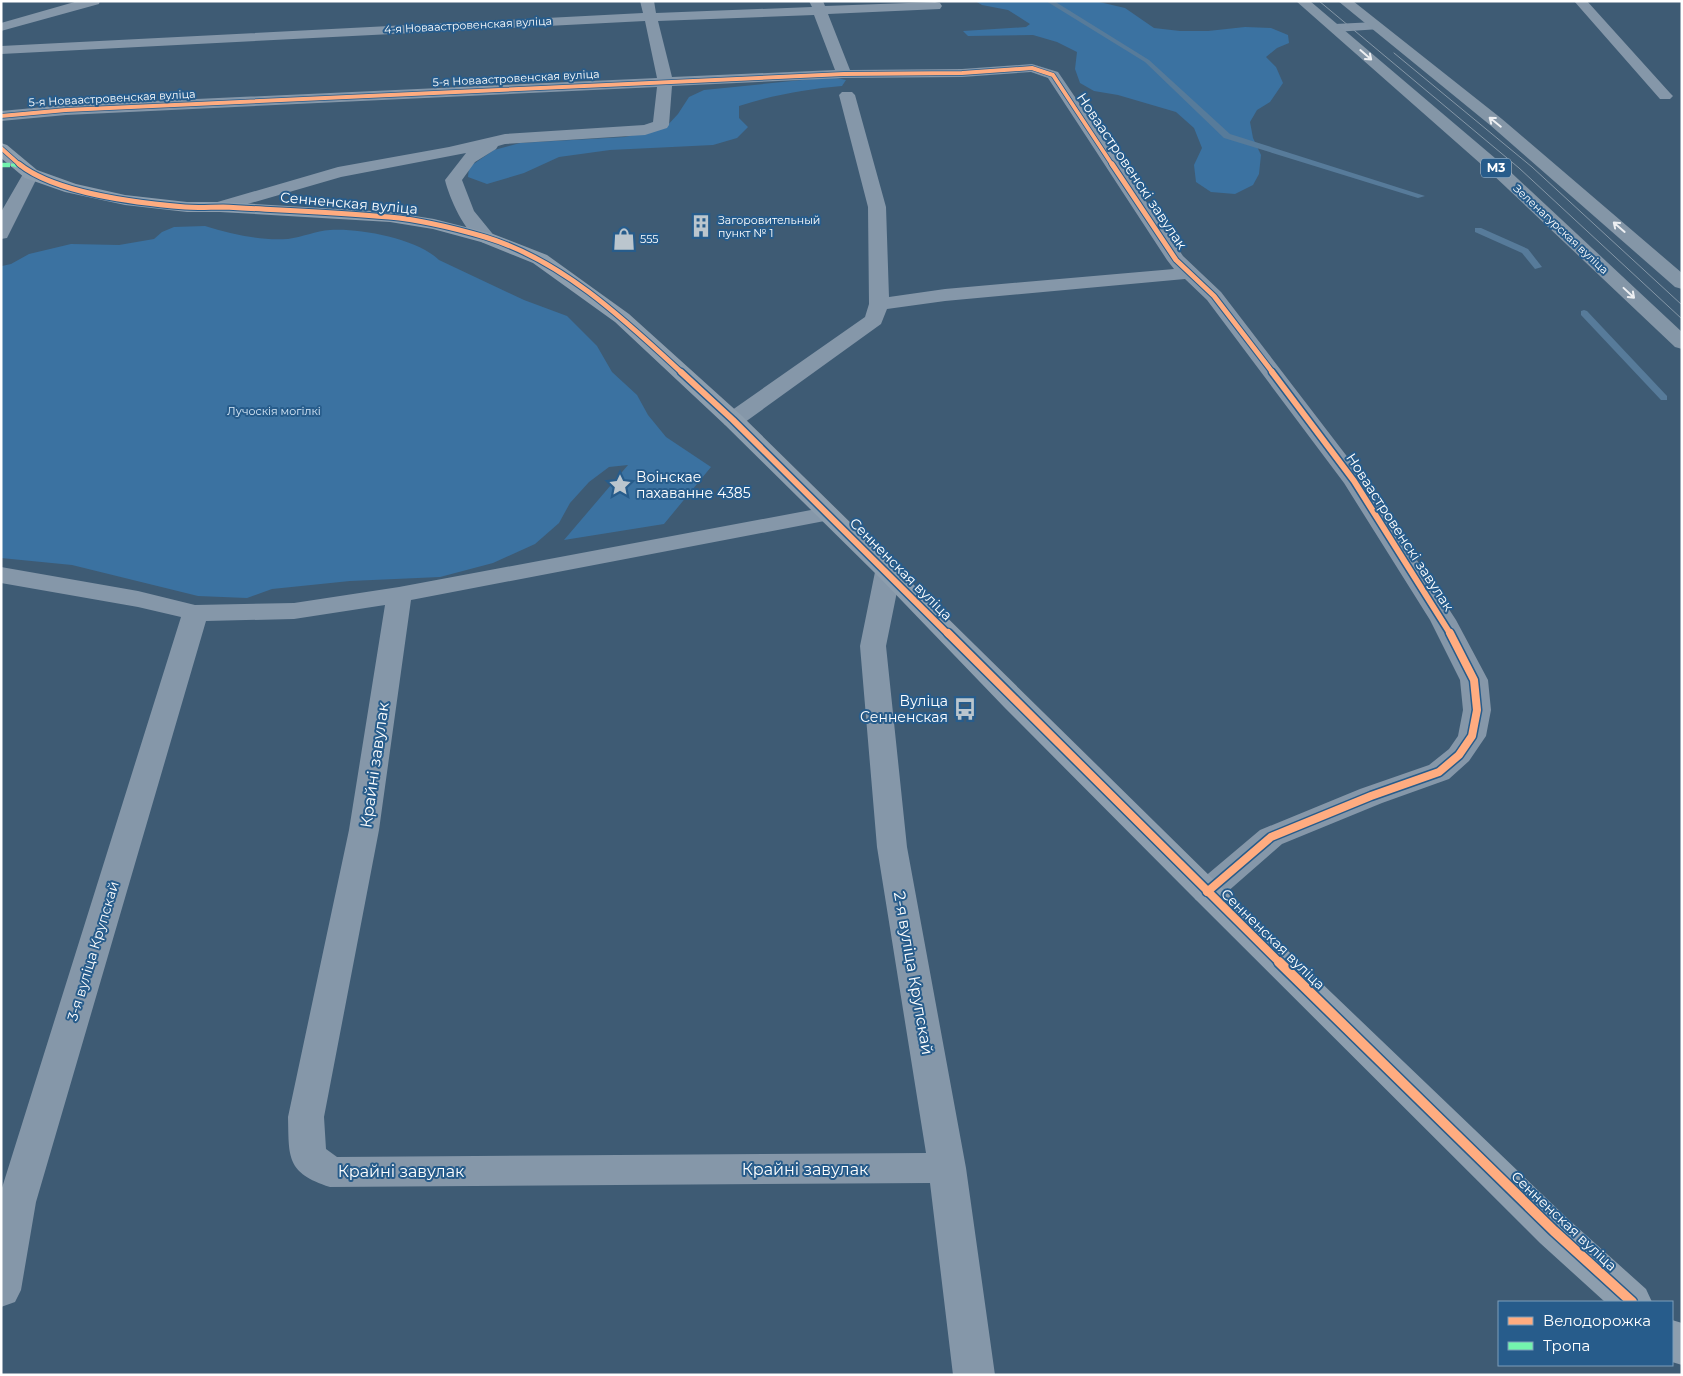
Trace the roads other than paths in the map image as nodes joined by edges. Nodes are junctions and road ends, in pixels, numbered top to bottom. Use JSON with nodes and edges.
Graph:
{"nodes":[{"id":1,"x":94,"y":1,"type":"edge"},
{"id":2,"x":1302,"y":1,"type":"edge"},
{"id":3,"x":1344,"y":1,"type":"edge"},
{"id":4,"x":1580,"y":1,"type":"edge"},
{"id":5,"x":818,"y":5,"type":"edge"},
{"id":6,"x":935,"y":6,"type":"dead end"},
{"id":7,"x":648,"y":9,"type":"edge"},
{"id":8,"x":1374,"y":26,"type":"junction"},
{"id":9,"x":1,"y":27,"type":"edge"},
{"id":10,"x":1335,"y":28,"type":"junction"},
{"id":11,"x":1,"y":50,"type":"edge"},
{"id":12,"x":1032,"y":68,"type":"joint"},
{"id":13,"x":844,"y":74,"type":"junction"},
{"id":14,"x":665,"y":82,"type":"junction"},
{"id":15,"x":847,"y":95,"type":"dead end"},
{"id":16,"x":1665,"y":96,"type":"dead end"},
{"id":17,"x":1,"y":116,"type":"edge"},
{"id":18,"x":505,"y":139,"type":"junction"},
{"id":19,"x":1,"y":148,"type":"edge"},
{"id":20,"x":31,"y":174,"type":"junction"},
{"id":21,"x":220,"y":207,"type":"junction"},
{"id":22,"x":1,"y":234,"type":"edge"},
{"id":23,"x":487,"y":238,"type":"junction"},
{"id":24,"x":1189,"y":272,"type":"junction"},
{"id":25,"x":1682,"y":282,"type":"edge"},
{"id":26,"x":879,"y":304,"type":"junction"},
{"id":27,"x":1682,"y":343,"type":"edge"},
{"id":28,"x":733,"y":420,"type":"junction"},
{"id":29,"x":827,"y":514,"type":"junction"},
{"id":30,"x":888,"y":572,"type":"junction"},
{"id":31,"x":1,"y":575,"type":"edge"},
{"id":32,"x":398,"y":595,"type":"junction"},
{"id":33,"x":196,"y":613,"type":"junction"},
{"id":34,"x":1207,"y":892,"type":"junction"},
{"id":35,"x":947,"y":1168,"type":"junction"},
{"id":36,"x":1,"y":1290,"type":"edge"},
{"id":37,"x":1631,"y":1301,"type":"edge"},
{"id":38,"x":974,"y":1375,"type":"edge"}],
"edges":[{"from":1,"to":9,"type":"street"},
{"from":2,"to":10,"type":"main road","name":"Зеленагурская вуліца","number":"М3"},
{"from":3,"to":8,"type":"main road","number":"М3"},
{"from":4,"to":16,"type":"street"},
{"from":5,"to":6,"type":"street","name":"4-я Новаастровенская вуліца"},
{"from":5,"to":7,"type":"street","name":"4-я Новаастровенская вуліца"},
{"from":5,"to":13,"type":"street"},
{"from":7,"to":11,"type":"street","name":"4-я Новаастровенская вуліца"},
{"from":7,"to":14,"type":"street"},
{"from":8,"to":10,"type":"street"},
{"from":25,"to":8,"type":"main road","number":"М3","one_way":true},
{"from":10,"to":27,"type":"main road","name":"Зеленагурская вуліца","number":"М3","one_way":true},
{"from":12,"to":13,"type":"street","name":"5-я Новаастровенская вуліца"},
{"from":12,"to":24,"type":"street","name":"Новаастровенскі завулак"},
{"from":13,"to":14,"type":"street","name":"5-я Новаастровенская вуліца"},
{"from":14,"to":17,"type":"street","name":"5-я Новаастровенская вуліца"},
{"from":14,"to":18,"type":"street"},
{"from":15,"to":26,"type":"street"},
{"from":18,"to":21,"type":"street"},
{"from":18,"to":23,"type":"street"},
{"from":19,"to":20,"type":"street","name":"Сенненская вуліца"},
{"from":20,"to":21,"type":"street","name":"Сенненская вуліца"},
{"from":20,"to":22,"type":"street"},
{"from":21,"to":23,"type":"street","name":"Сенненская вуліца"},
{"from":23,"to":28,"type":"street","name":"Сенненская вуліца"},
{"from":24,"to":26,"type":"street"},
{"from":24,"to":34,"type":"street","name":"Новаастровенскі завулак"},
{"from":26,"to":28,"type":"street"},
{"from":28,"to":29,"type":"street","name":"Сенненская вуліца"},
{"from":29,"to":30,"type":"street","name":"Сенненская вуліца"},
{"from":29,"to":32,"type":"street"},
{"from":30,"to":34,"type":"street","name":"Сенненская вуліца"},
{"from":30,"to":35,"type":"street","name":"2-я вуліца Крупскай"},
{"from":31,"to":33,"type":"street"},
{"from":32,"to":33,"type":"street"},
{"from":32,"to":35,"type":"street","name":"Крайні завулак"},
{"from":33,"to":36,"type":"street","name":"3-я вуліца Крупскай"},
{"from":34,"to":37,"type":"street","name":"Сенненская вуліца"},
{"from":35,"to":38,"type":"street","name":"2-я вуліца Крупскай"}]}
